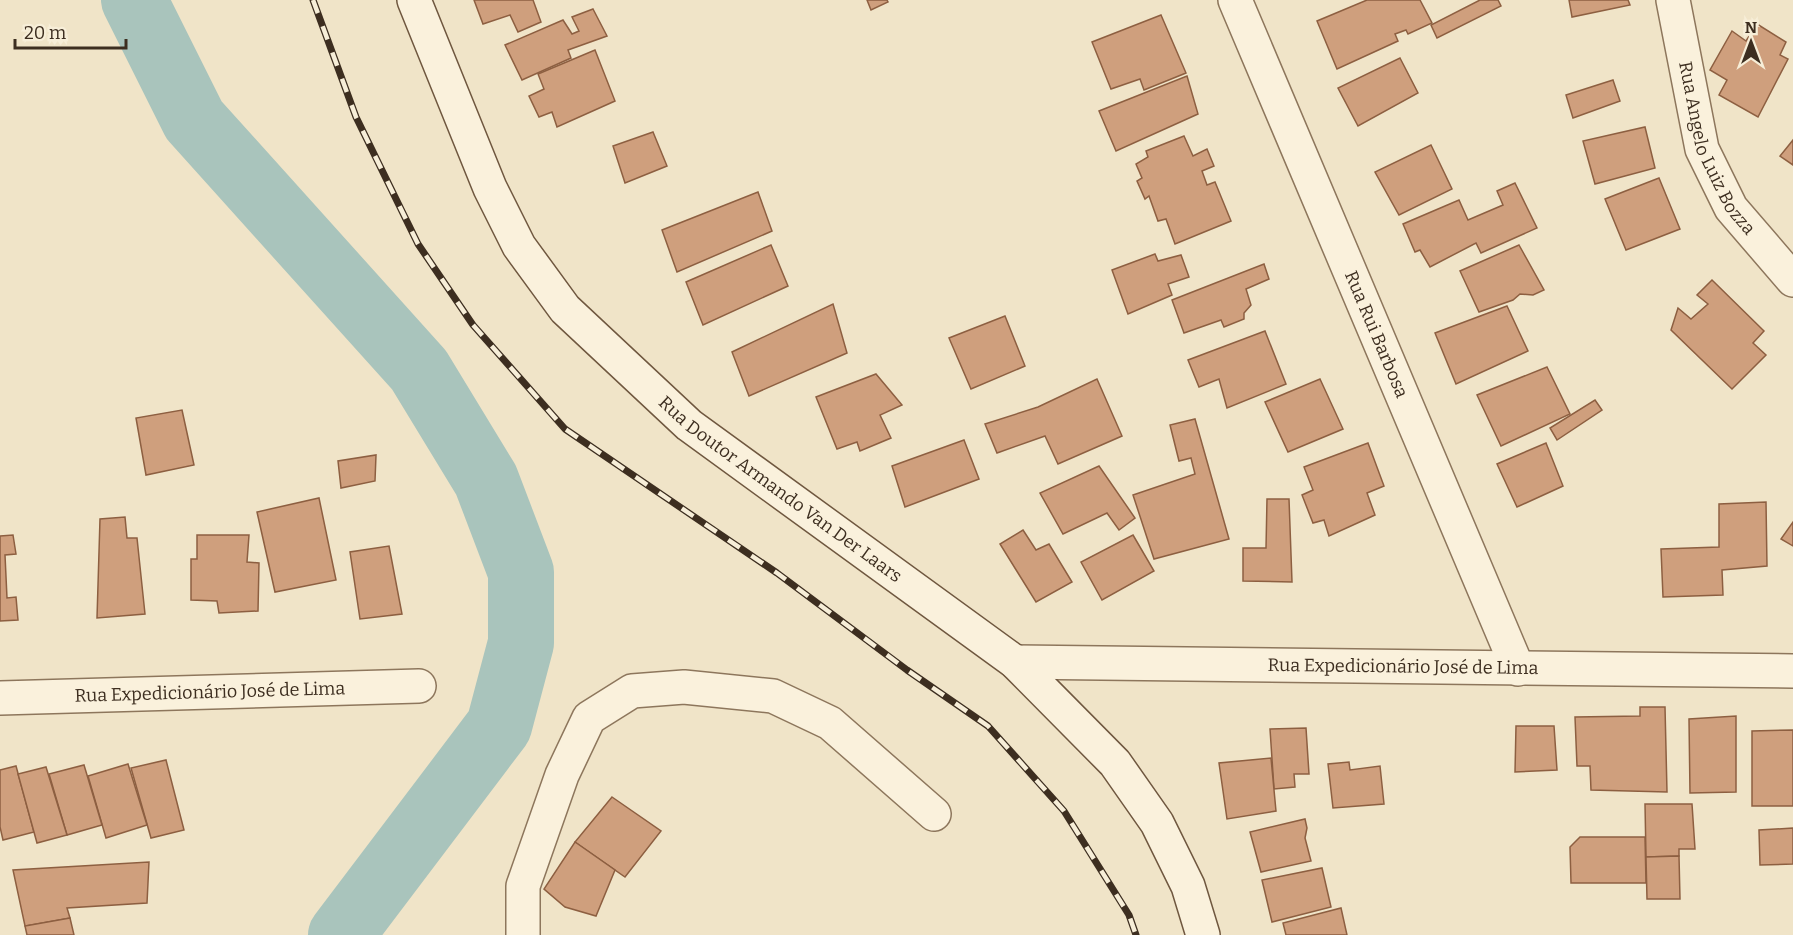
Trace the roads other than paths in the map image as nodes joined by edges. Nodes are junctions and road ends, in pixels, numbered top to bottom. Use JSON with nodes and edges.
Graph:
{"nodes":[{"id":1,"x":414,"y":0,"type":"edge"},
{"id":2,"x":1234,"y":0,"type":"edge"},
{"id":3,"x":1673,"y":0,"type":"edge"},
{"id":4,"x":1793,"y":280,"type":"edge"},
{"id":5,"x":1015,"y":662,"type":"junction"},
{"id":6,"x":1518,"y":669,"type":"junction"},
{"id":7,"x":1793,"y":671,"type":"edge"},
{"id":8,"x":419,"y":686,"type":"dead end"},
{"id":9,"x":0,"y":698,"type":"edge"},
{"id":10,"x":934,"y":814,"type":"dead end"},
{"id":11,"x":523,"y":935,"type":"edge"},
{"id":12,"x":1203,"y":935,"type":"edge"}],
"edges":[{"from":1,"to":5,"type":"street","name":"Rua Doutor Armando Van Der Laars"},
{"from":2,"to":6,"type":"street","name":"Rua Rui Barbosa"},
{"from":3,"to":4,"type":"street","name":"Rua Angelo Luiz Bozza"},
{"from":5,"to":6,"type":"street","name":"Rua Expedicionário José de Lima"},
{"from":5,"to":12,"type":"street","name":"Rua Doutor Armando Van Der Laars"},
{"from":6,"to":7,"type":"street","name":"Rua Expedicionário José de Lima"},
{"from":8,"to":9,"type":"street","name":"Rua Expedicionário José de Lima"},
{"from":10,"to":11,"type":"street"}]}
